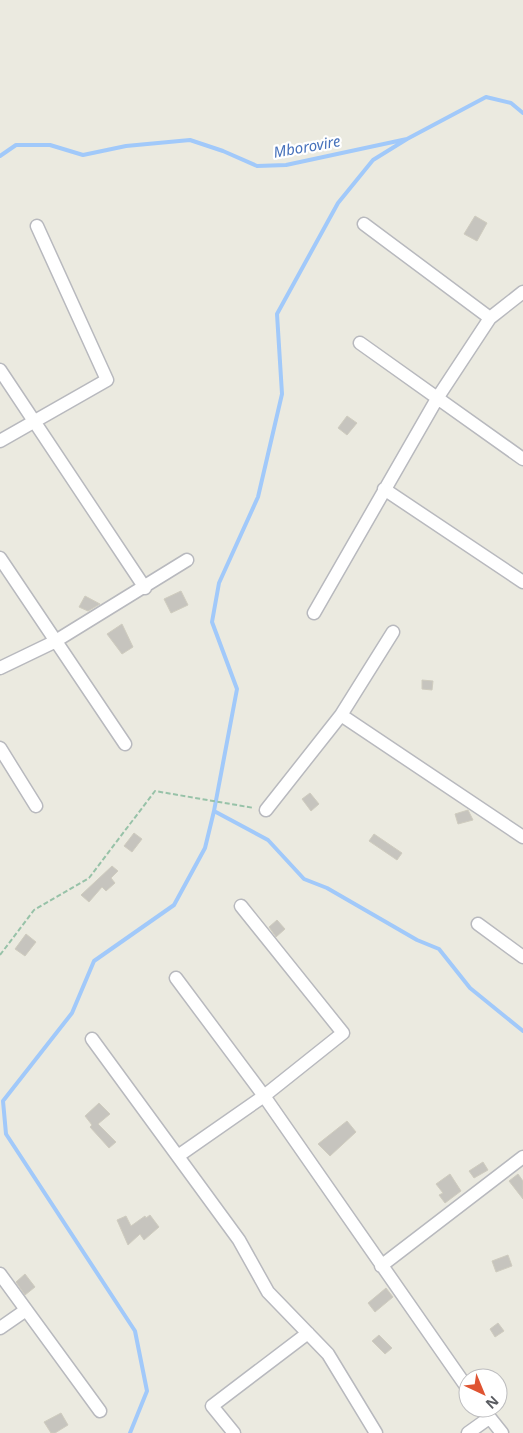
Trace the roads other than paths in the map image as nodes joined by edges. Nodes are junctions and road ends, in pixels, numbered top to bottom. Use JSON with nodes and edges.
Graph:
{"nodes":[{"id":1,"x":364,"y":224,"type":"dead end"},
{"id":2,"x":37,"y":226,"type":"dead end"},
{"id":3,"x":523,"y":292,"type":"edge"},
{"id":4,"x":490,"y":318,"type":"junction"},
{"id":5,"x":360,"y":343,"type":"dead end"},
{"id":6,"x":0,"y":370,"type":"edge"},
{"id":7,"x":438,"y":397,"type":"junction"},
{"id":8,"x":34,"y":422,"type":"junction"},
{"id":9,"x":0,"y":441,"type":"edge"},
{"id":10,"x":523,"y":460,"type":"edge"},
{"id":11,"x":384,"y":489,"type":"junction"},
{"id":12,"x":0,"y":558,"type":"edge"},
{"id":13,"x":187,"y":560,"type":"dead end"},
{"id":14,"x":523,"y":582,"type":"edge"},
{"id":15,"x":144,"y":588,"type":"junction"},
{"id":16,"x":314,"y":613,"type":"dead end"},
{"id":17,"x":393,"y":632,"type":"dead end"},
{"id":18,"x":54,"y":642,"type":"junction"},
{"id":19,"x":0,"y":668,"type":"edge"},
{"id":20,"x":341,"y":715,"type":"junction"},
{"id":21,"x":125,"y":744,"type":"dead end"},
{"id":22,"x":0,"y":748,"type":"edge"},
{"id":23,"x":36,"y":806,"type":"dead end"},
{"id":24,"x":266,"y":810,"type":"road end"},
{"id":25,"x":523,"y":837,"type":"edge"},
{"id":26,"x":241,"y":906,"type":"dead end"},
{"id":27,"x":478,"y":924,"type":"dead end"},
{"id":28,"x":523,"y":957,"type":"edge"},
{"id":29,"x":176,"y":978,"type":"dead end"},
{"id":30,"x":92,"y":1039,"type":"dead end"},
{"id":31,"x":264,"y":1096,"type":"junction"},
{"id":32,"x":178,"y":1156,"type":"junction"},
{"id":33,"x":523,"y":1157,"type":"edge"},
{"id":34,"x":381,"y":1266,"type":"junction"},
{"id":35,"x":0,"y":1274,"type":"edge"},
{"id":36,"x":26,"y":1310,"type":"junction"},
{"id":37,"x":0,"y":1328,"type":"edge"},
{"id":38,"x":308,"y":1333,"type":"junction"},
{"id":39,"x":458,"y":1375,"type":"edge"},
{"id":40,"x":100,"y":1411,"type":"dead end"},
{"id":41,"x":481,"y":1418,"type":"edge"},
{"id":42,"x":489,"y":1418,"type":"edge"},
{"id":43,"x":234,"y":1433,"type":"edge"},
{"id":44,"x":376,"y":1433,"type":"edge"},
{"id":45,"x":468,"y":1433,"type":"edge"},
{"id":46,"x":502,"y":1433,"type":"edge"}],
"edges":[{"from":1,"to":4,"type":"street"},
{"from":2,"to":8,"type":"street"},
{"from":3,"to":4,"type":"street"},
{"from":4,"to":7,"type":"street"},
{"from":5,"to":7,"type":"street"},
{"from":6,"to":8,"type":"street"},
{"from":7,"to":10,"type":"street"},
{"from":7,"to":11,"type":"street"},
{"from":8,"to":9,"type":"street"},
{"from":8,"to":15,"type":"street"},
{"from":11,"to":14,"type":"street"},
{"from":11,"to":16,"type":"street"},
{"from":12,"to":18,"type":"street"},
{"from":13,"to":15,"type":"street"},
{"from":15,"to":18,"type":"street"},
{"from":17,"to":20,"type":"street"},
{"from":18,"to":19,"type":"street"},
{"from":18,"to":21,"type":"street"},
{"from":20,"to":24,"type":"street"},
{"from":20,"to":25,"type":"street"},
{"from":22,"to":23,"type":"street"},
{"from":26,"to":31,"type":"street"},
{"from":27,"to":28,"type":"street"},
{"from":29,"to":31,"type":"street"},
{"from":30,"to":32,"type":"street"},
{"from":31,"to":32,"type":"street"},
{"from":31,"to":34,"type":"street"},
{"from":32,"to":38,"type":"street"},
{"from":33,"to":34,"type":"street"},
{"from":34,"to":39,"type":"street"},
{"from":35,"to":36,"type":"street"},
{"from":36,"to":37,"type":"street"},
{"from":36,"to":40,"type":"street"},
{"from":38,"to":43,"type":"street"},
{"from":38,"to":44,"type":"street"},
{"from":41,"to":45,"type":"street"},
{"from":42,"to":46,"type":"street"}]}
